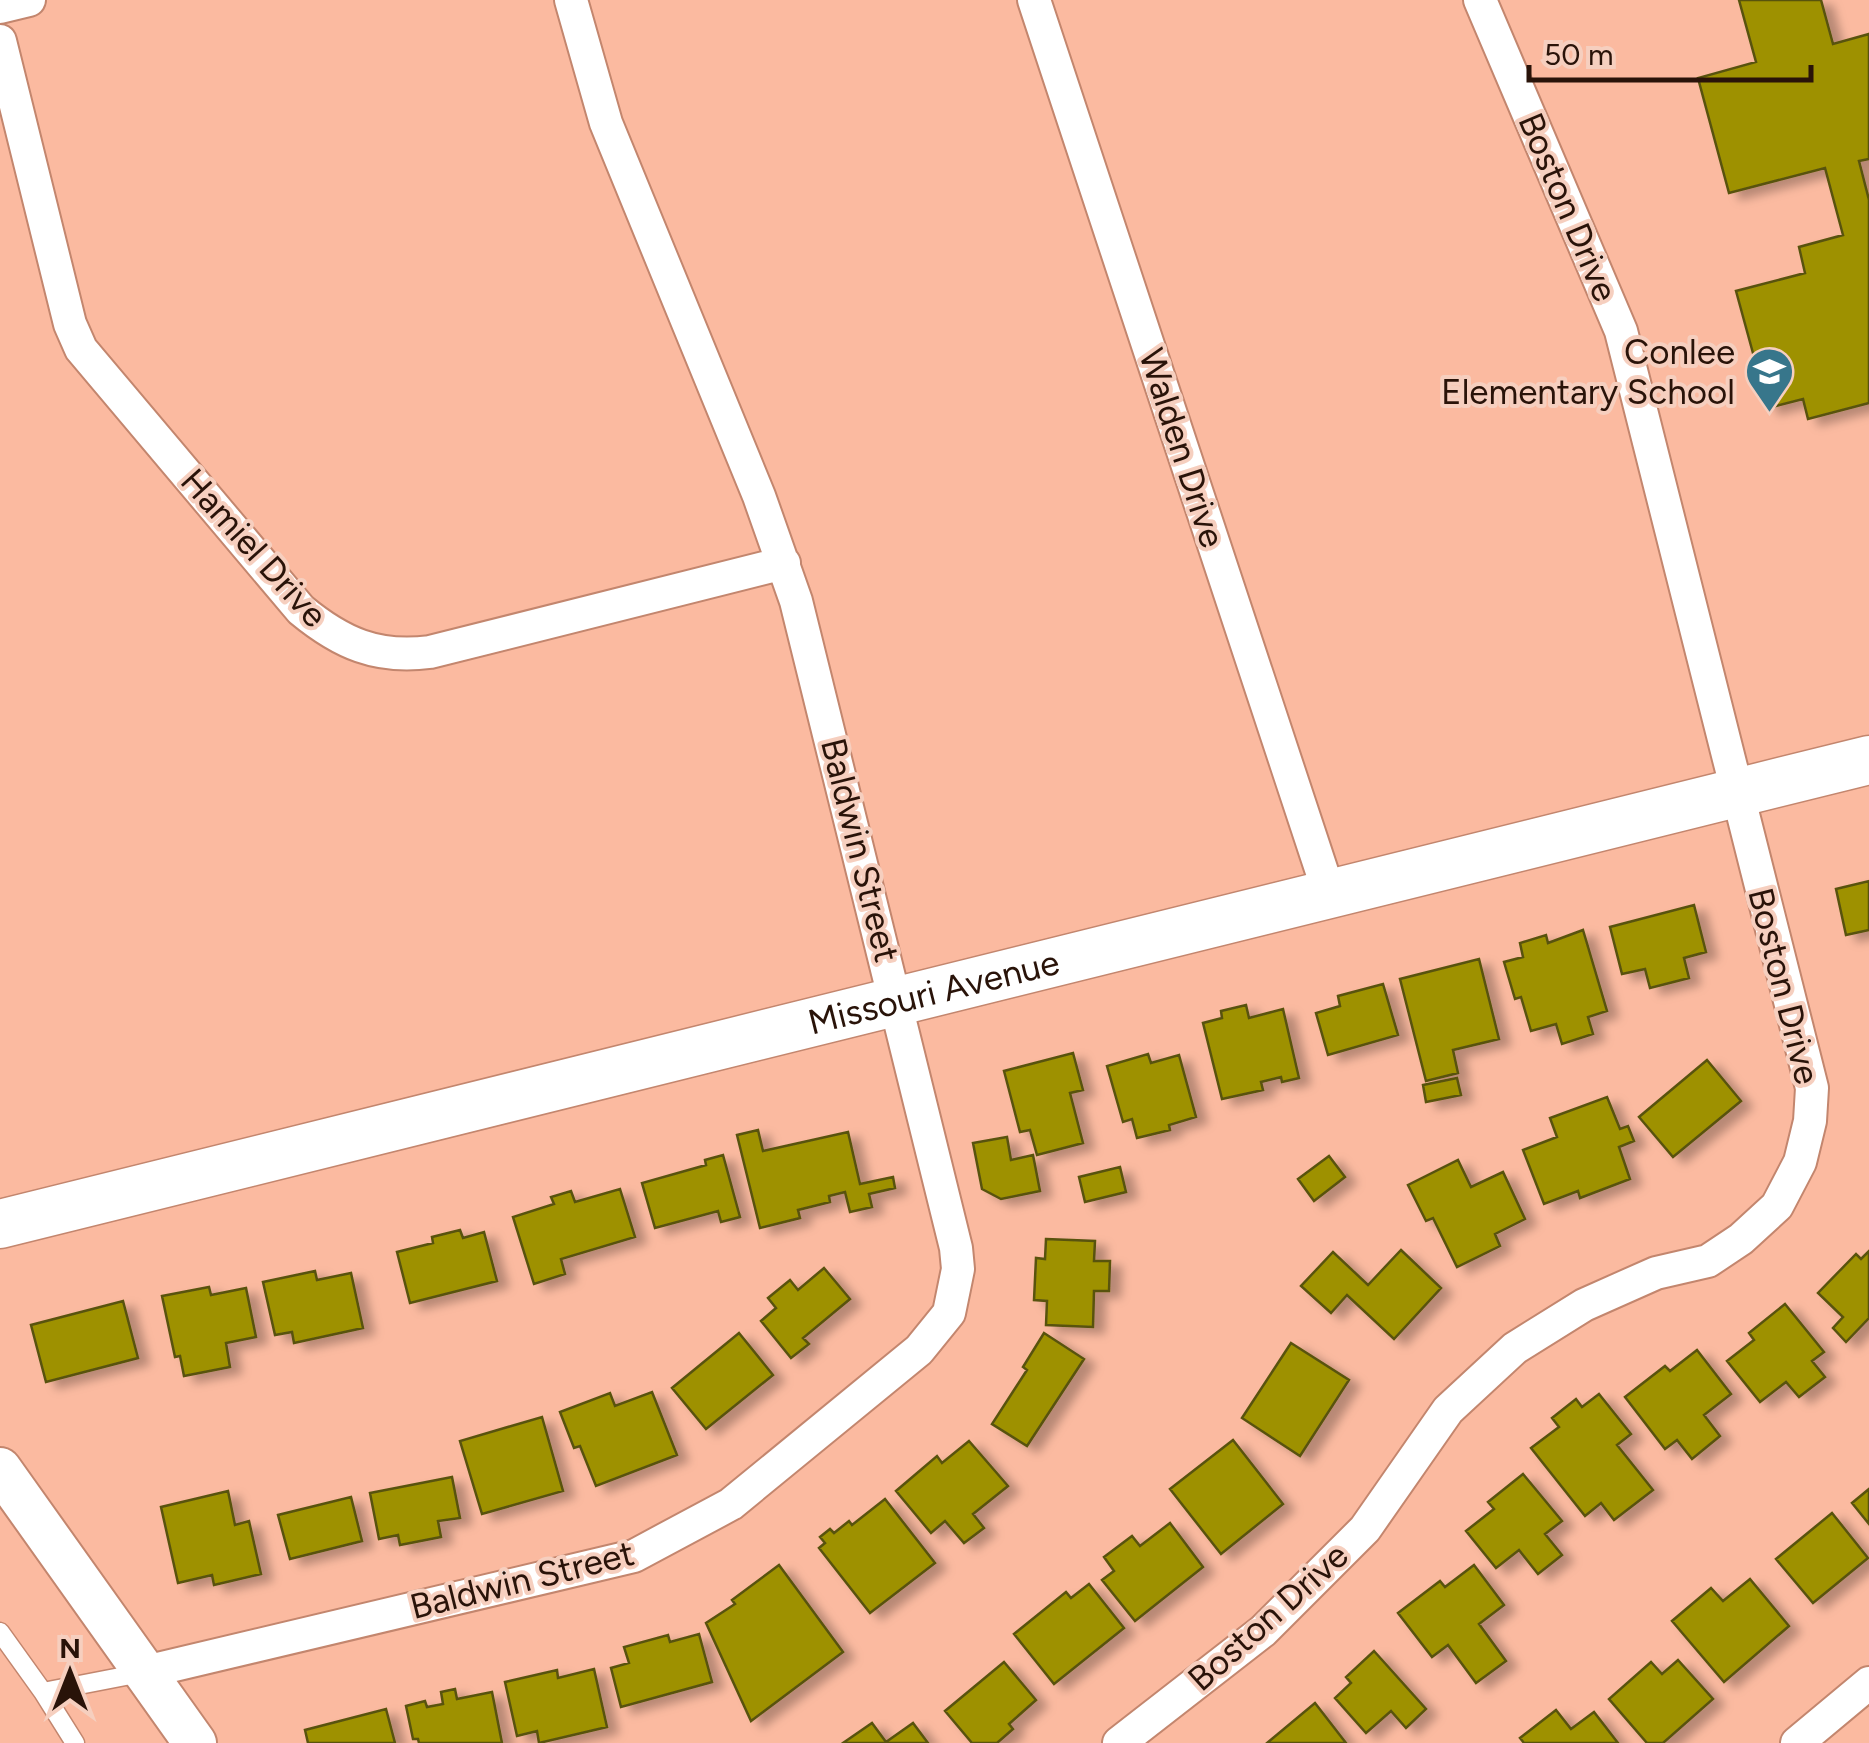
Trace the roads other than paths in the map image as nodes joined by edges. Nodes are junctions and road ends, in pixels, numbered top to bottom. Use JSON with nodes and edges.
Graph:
{"nodes":[{"id":1,"x":29,"y":0,"type":"edge"},
{"id":2,"x":572,"y":0,"type":"edge"},
{"id":3,"x":1034,"y":0,"type":"edge"},
{"id":4,"x":1480,"y":0,"type":"edge"},
{"id":5,"x":0,"y":7,"type":"edge"},
{"id":6,"x":0,"y":42,"type":"edge"},
{"id":7,"x":784,"y":562,"type":"junction"},
{"id":8,"x":1869,"y":760,"type":"edge"},
{"id":9,"x":1736,"y":793,"type":"junction"},
{"id":10,"x":1330,"y":896,"type":"junction"},
{"id":11,"x":897,"y":999,"type":"junction"},
{"id":12,"x":0,"y":1224,"type":"edge"},
{"id":13,"x":0,"y":1469,"type":"edge"},
{"id":14,"x":0,"y":1632,"type":"edge"},
{"id":15,"x":145,"y":1672,"type":"junction"},
{"id":16,"x":1869,"y":1683,"type":"edge"},
{"id":17,"x":43,"y":1692,"type":"junction"},
{"id":18,"x":75,"y":1743,"type":"edge"},
{"id":19,"x":195,"y":1743,"type":"edge"},
{"id":20,"x":1120,"y":1743,"type":"edge"},
{"id":21,"x":1797,"y":1743,"type":"edge"}],
"edges":[{"from":1,"to":5,"type":"street"},
{"from":2,"to":7,"type":"street","name":"Baldwin Street"},
{"from":3,"to":10,"type":"street","name":"Walden Drive"},
{"from":4,"to":9,"type":"street","name":"Boston Drive"},
{"from":6,"to":7,"type":"street","name":"Hamiel Drive"},
{"from":7,"to":11,"type":"street","name":"Baldwin Street"},
{"from":8,"to":9,"type":"main road","name":"Missouri Avenue"},
{"from":9,"to":10,"type":"main road","name":"Missouri Avenue"},
{"from":9,"to":20,"type":"street","name":"Boston Drive"},
{"from":10,"to":11,"type":"main road","name":"Missouri Avenue"},
{"from":11,"to":12,"type":"main road","name":"Missouri Avenue"},
{"from":11,"to":15,"type":"street","name":"Baldwin Street"},
{"from":13,"to":15,"type":"street"},
{"from":14,"to":17,"type":"lane"},
{"from":15,"to":17,"type":"lane"},
{"from":15,"to":19,"type":"street"},
{"from":16,"to":21,"type":"street"},
{"from":17,"to":18,"type":"lane"}]}
